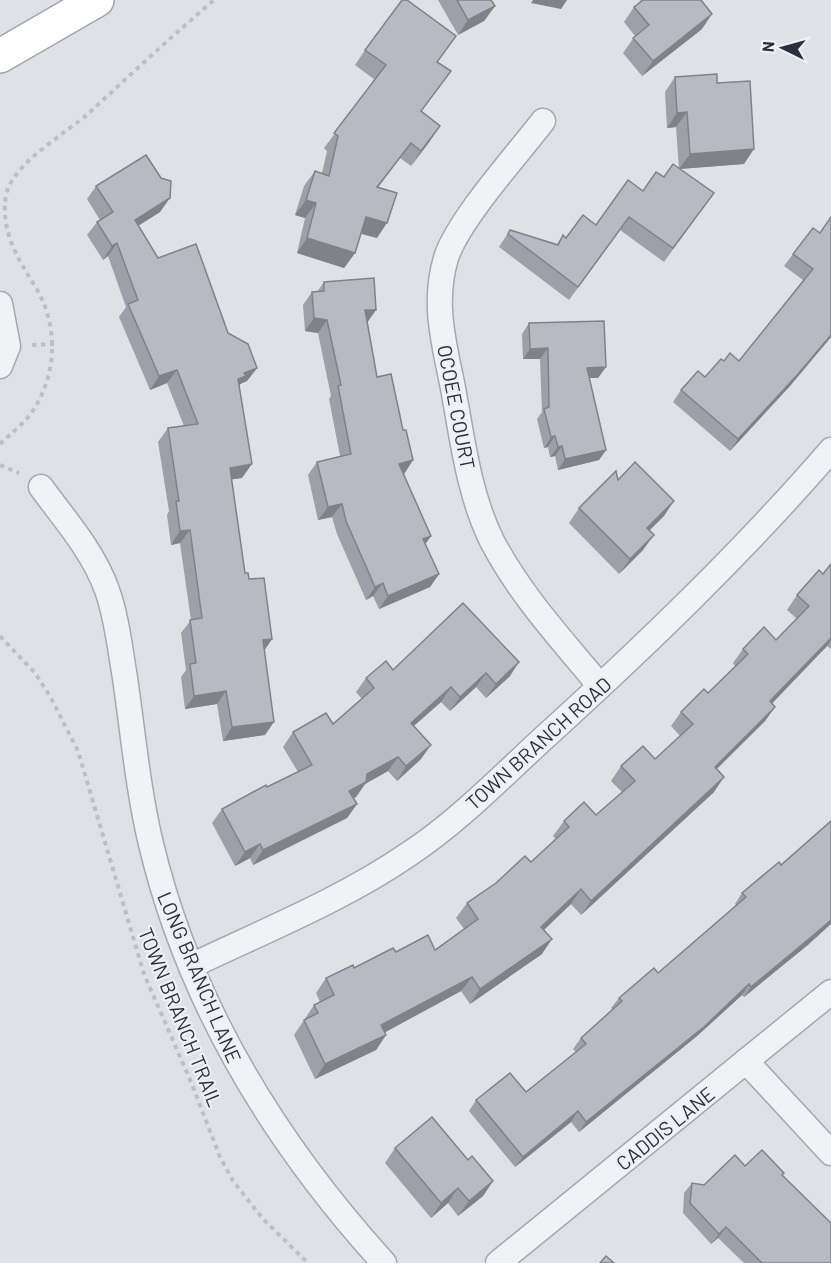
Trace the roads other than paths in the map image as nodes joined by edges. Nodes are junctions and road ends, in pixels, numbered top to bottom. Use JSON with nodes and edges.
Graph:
{"nodes":[{"id":1,"x":97,"y":0,"type":"edge"},
{"id":2,"x":0,"y":56,"type":"edge"},
{"id":3,"x":543,"y":121,"type":"dead end"},
{"id":4,"x":0,"y":304,"type":"edge"},
{"id":5,"x":0,"y":366,"type":"edge"},
{"id":6,"x":831,"y":450,"type":"edge"},
{"id":7,"x":41,"y":487,"type":"dead end"},
{"id":8,"x":600,"y":686,"type":"junction"},
{"id":9,"x":191,"y":966,"type":"junction"},
{"id":10,"x":831,"y":992,"type":"edge"},
{"id":11,"x":746,"y":1061,"type":"junction"},
{"id":12,"x":831,"y":1153,"type":"edge"},
{"id":13,"x":384,"y":1263,"type":"edge"},
{"id":14,"x":498,"y":1263,"type":"edge"}],
"edges":[{"from":1,"to":2,"type":"main road"},
{"from":3,"to":8,"type":"street","name":"OCOEE COURT"},
{"from":4,"to":5,"type":"street"},
{"from":6,"to":8,"type":"street","name":"TOWN BRANCH ROAD"},
{"from":7,"to":9,"type":"street","name":"LONG BRANCH LANE"},
{"from":8,"to":9,"type":"street","name":"TOWN BRANCH ROAD"},
{"from":9,"to":13,"type":"street","name":"LONG BRANCH LANE"},
{"from":10,"to":11,"type":"street","name":"CADDIS LANE"},
{"from":11,"to":12,"type":"street"},
{"from":11,"to":14,"type":"street","name":"CADDIS LANE"}]}
